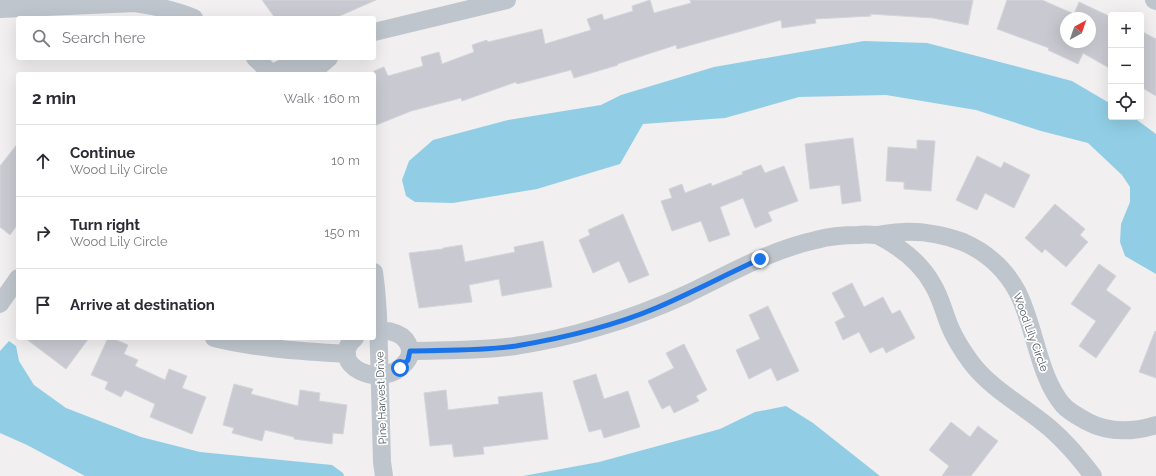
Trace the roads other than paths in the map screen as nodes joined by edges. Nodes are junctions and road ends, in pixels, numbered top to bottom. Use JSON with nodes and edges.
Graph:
{"nodes":[{"id":1,"x":507,"y":0,"type":"edge"},
{"id":2,"x":0,"y":9,"type":"edge"},
{"id":3,"x":188,"y":16,"type":"edge"},
{"id":4,"x":376,"y":32,"type":"edge"},
{"id":5,"x":257,"y":60,"type":"edge"},
{"id":6,"x":327,"y":60,"type":"edge"},
{"id":7,"x":270,"y":72,"type":"edge"},
{"id":8,"x":276,"y":72,"type":"edge"},
{"id":9,"x":315,"y":72,"type":"edge"},
{"id":10,"x":877,"y":235,"type":"junction"},
{"id":11,"x":16,"y":281,"type":"edge"},
{"id":12,"x":376,"y":288,"type":"edge"},
{"id":13,"x":0,"y":304,"type":"edge"},
{"id":14,"x":376,"y":331,"type":"edge"},
{"id":15,"x":232,"y":340,"type":"edge"},
{"id":16,"x":351,"y":346,"type":"edge"},
{"id":17,"x":410,"y":351,"type":"junction"},
{"id":18,"x":379,"y":375,"type":"junction"},
{"id":19,"x":1156,"y":425,"type":"edge"},
{"id":20,"x":384,"y":476,"type":"edge"},
{"id":21,"x":1093,"y":476,"type":"edge"}],
"edges":[{"from":1,"to":4,"type":"street"},
{"from":2,"to":3,"type":"street"},
{"from":5,"to":7,"type":"street"},
{"from":6,"to":9,"type":"street"},
{"from":8,"to":9,"type":"street"},
{"from":10,"to":17,"type":"street","name":"Wood Lily Circle"},
{"from":10,"to":19,"type":"street","name":"Wood Lily Circle"},
{"from":10,"to":21,"type":"street","name":"Wood Lily Circle"},
{"from":11,"to":13,"type":"street"},
{"from":12,"to":14,"type":"street","name":"Pine Harvest Drive"},
{"from":14,"to":17,"type":"street"},
{"from":14,"to":18,"type":"street","name":"Pine Harvest Drive"},
{"from":15,"to":16,"type":"street"},
{"from":16,"to":18,"type":"street"},
{"from":17,"to":18,"type":"street"},
{"from":18,"to":20,"type":"street","name":"Pine Harvest Drive"}]}
